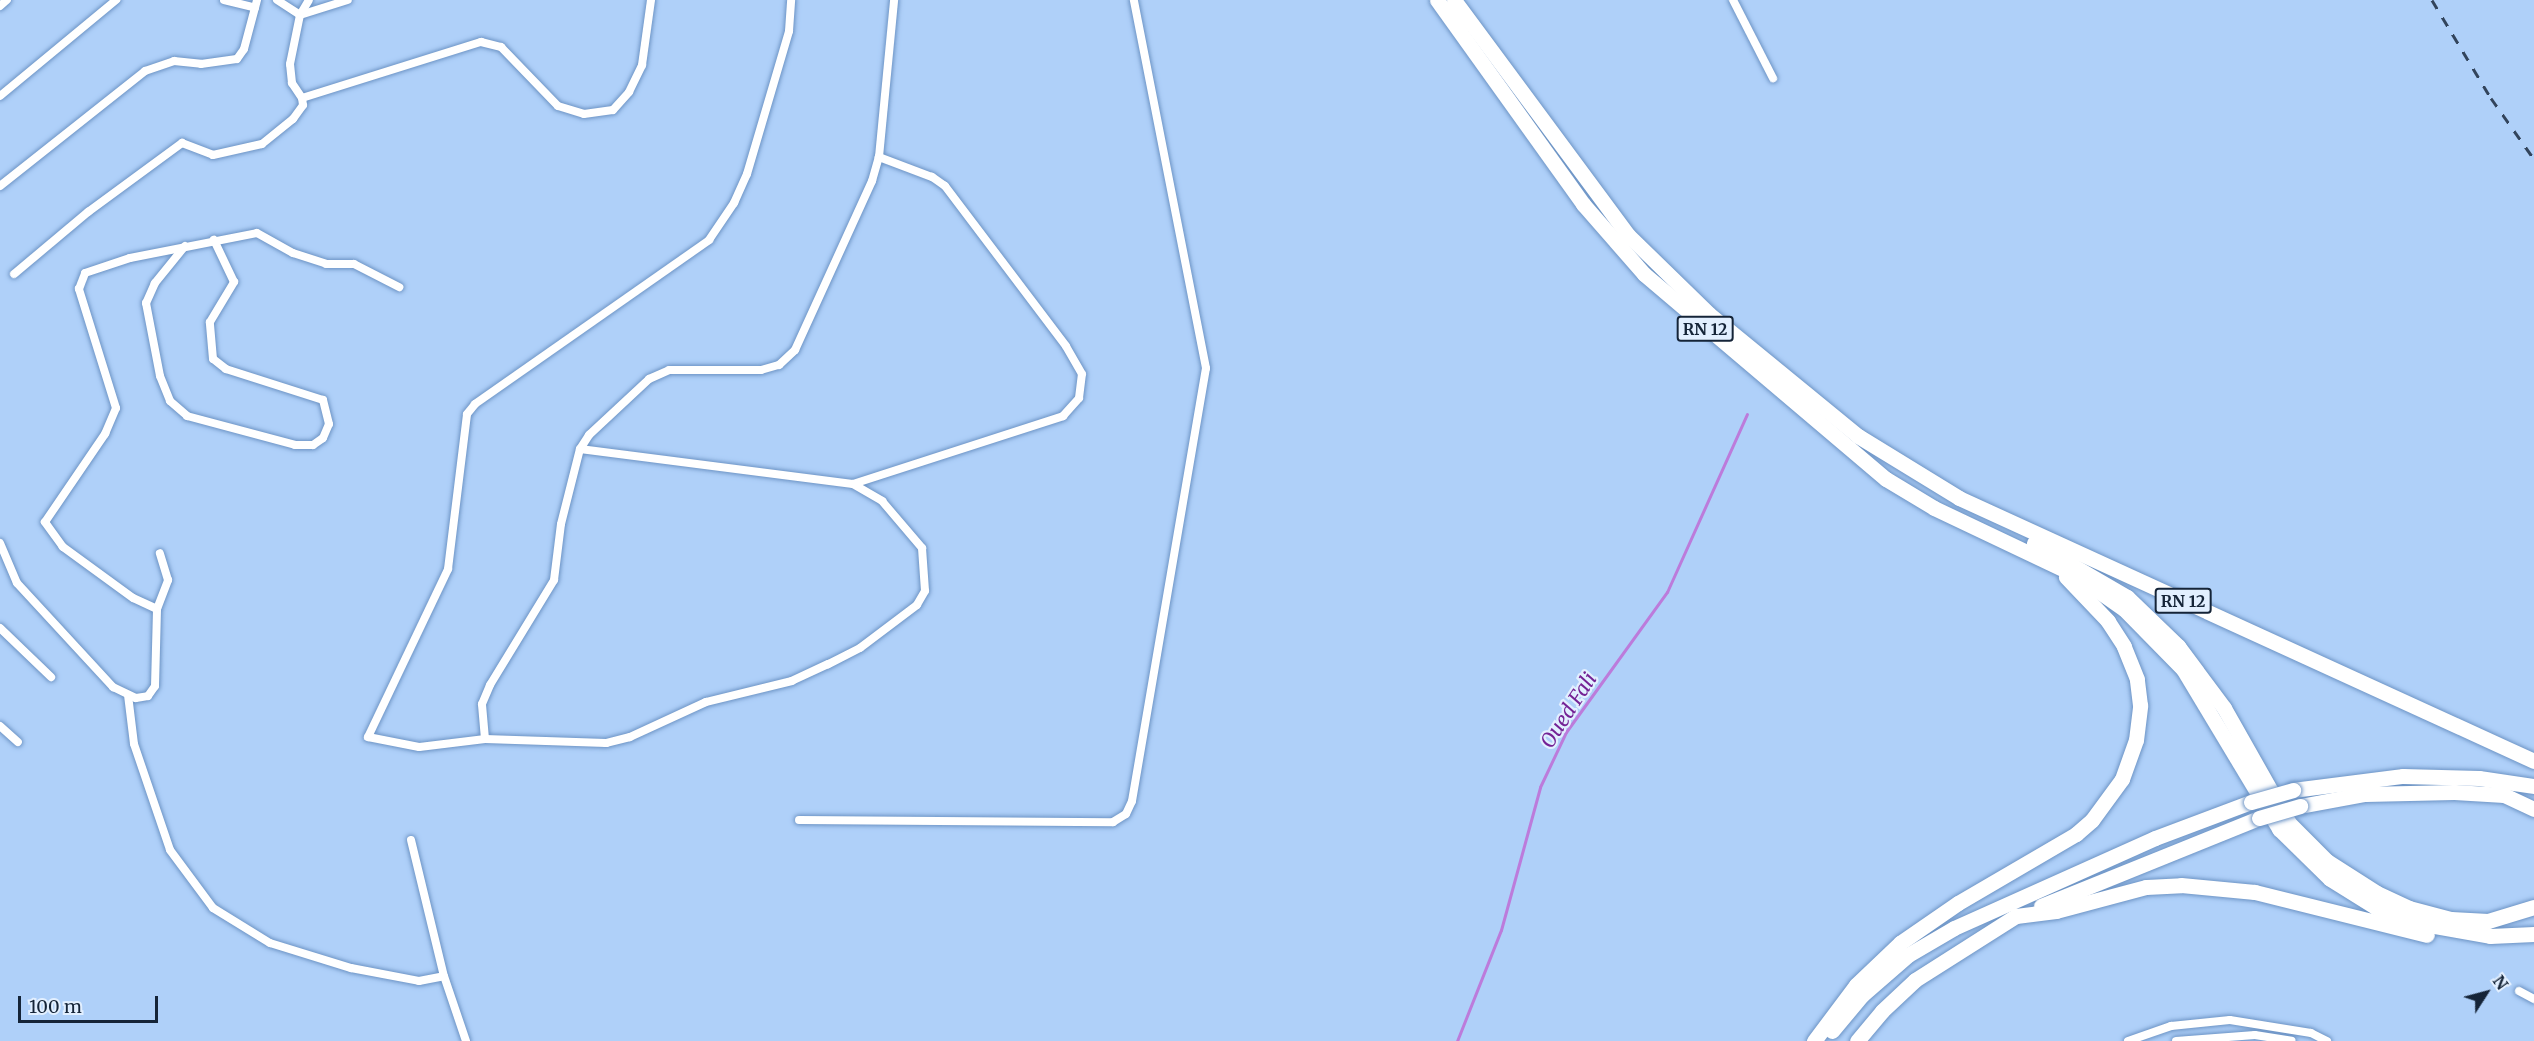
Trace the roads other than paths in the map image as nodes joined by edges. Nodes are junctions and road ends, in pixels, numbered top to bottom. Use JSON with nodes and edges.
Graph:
{"nodes":[{"id":1,"x":7,"y":0,"type":"edge"},
{"id":2,"x":116,"y":0,"type":"edge"},
{"id":3,"x":224,"y":0,"type":"edge"},
{"id":4,"x":277,"y":0,"type":"edge"},
{"id":5,"x":309,"y":0,"type":"edge"},
{"id":6,"x":348,"y":0,"type":"edge"},
{"id":7,"x":651,"y":0,"type":"edge"},
{"id":8,"x":791,"y":0,"type":"edge"},
{"id":9,"x":894,"y":0,"type":"edge"},
{"id":10,"x":1134,"y":0,"type":"edge"},
{"id":11,"x":1437,"y":0,"type":"edge"},
{"id":12,"x":1454,"y":0,"type":"edge"},
{"id":13,"x":1733,"y":0,"type":"edge"},
{"id":14,"x":256,"y":4,"type":"edge"},
{"id":15,"x":0,"y":6,"type":"edge"},
{"id":16,"x":300,"y":15,"type":"junction"},
{"id":17,"x":1773,"y":78,"type":"dead end"},
{"id":18,"x":0,"y":96,"type":"edge"},
{"id":19,"x":302,"y":98,"type":"junction"},
{"id":20,"x":879,"y":157,"type":"junction"},
{"id":21,"x":0,"y":186,"type":"edge"},
{"id":22,"x":214,"y":240,"type":"junction"},
{"id":23,"x":185,"y":246,"type":"junction"},
{"id":24,"x":14,"y":274,"type":"dead end"},
{"id":25,"x":399,"y":287,"type":"dead end"},
{"id":26,"x":1874,"y":447,"type":"junction"},
{"id":27,"x":580,"y":449,"type":"junction"},
{"id":28,"x":853,"y":484,"type":"junction"},
{"id":29,"x":0,"y":543,"type":"edge"},
{"id":30,"x":160,"y":553,"type":"dead end"},
{"id":31,"x":2056,"y":567,"type":"junction"},
{"id":32,"x":157,"y":609,"type":"junction"},
{"id":33,"x":0,"y":628,"type":"edge"},
{"id":34,"x":51,"y":677,"type":"dead end"},
{"id":35,"x":128,"y":695,"type":"junction"},
{"id":36,"x":0,"y":726,"type":"edge"},
{"id":37,"x":485,"y":739,"type":"junction"},
{"id":38,"x":18,"y":742,"type":"dead end"},
{"id":39,"x":2534,"y":761,"type":"edge"},
{"id":40,"x":2534,"y":786,"type":"edge"},
{"id":41,"x":2534,"y":809,"type":"edge"},
{"id":42,"x":799,"y":820,"type":"dead end"},
{"id":43,"x":411,"y":840,"type":"dead end"},
{"id":44,"x":2534,"y":907,"type":"edge"},
{"id":45,"x":2016,"y":916,"type":"junction"},
{"id":46,"x":2528,"y":935,"type":"edge"},
{"id":47,"x":444,"y":976,"type":"junction"},
{"id":48,"x":2519,"y":992,"type":"dead end"},
{"id":49,"x":2534,"y":999,"type":"edge"},
{"id":50,"x":466,"y":1041,"type":"edge"},
{"id":51,"x":1814,"y":1041,"type":"edge"},
{"id":52,"x":1824,"y":1041,"type":"edge"},
{"id":53,"x":1857,"y":1041,"type":"edge"},
{"id":54,"x":2128,"y":1041,"type":"edge"},
{"id":55,"x":2176,"y":1041,"type":"edge"},
{"id":56,"x":2292,"y":1041,"type":"edge"},
{"id":57,"x":2327,"y":1041,"type":"edge"}],
"edges":[{"from":1,"to":15,"type":"street"},
{"from":2,"to":18,"type":"street"},
{"from":3,"to":14,"type":"street"},
{"from":4,"to":16,"type":"street"},
{"from":5,"to":16,"type":"street"},
{"from":6,"to":16,"type":"street"},
{"from":7,"to":19,"type":"street"},
{"from":8,"to":37,"type":"street"},
{"from":9,"to":20,"type":"street"},
{"from":10,"to":42,"type":"street"},
{"from":11,"to":31,"type":"highway","number":"RN 12"},
{"from":12,"to":26,"type":"highway","number":"RN 12"},
{"from":13,"to":17,"type":"street"},
{"from":14,"to":21,"type":"street"},
{"from":16,"to":19,"type":"street"},
{"from":19,"to":24,"type":"street"},
{"from":20,"to":27,"type":"street"},
{"from":20,"to":28,"type":"street"},
{"from":22,"to":23,"type":"street"},
{"from":22,"to":23,"type":"street"},
{"from":22,"to":25,"type":"street"},
{"from":23,"to":32,"type":"street"},
{"from":26,"to":39,"type":"highway","number":"RN 12"},
{"from":26,"to":44,"type":"highway"},
{"from":27,"to":28,"type":"street"},
{"from":27,"to":37,"type":"street"},
{"from":28,"to":37,"type":"street"},
{"from":29,"to":35,"type":"street"},
{"from":30,"to":32,"type":"street"},
{"from":31,"to":46,"type":"highway","number":"RN 12"},
{"from":31,"to":51,"type":"highway"},
{"from":32,"to":35,"type":"street"},
{"from":33,"to":34,"type":"street"},
{"from":35,"to":47,"type":"street"},
{"from":36,"to":38,"type":"street"},
{"from":40,"to":52,"type":"highway","bridge":true},
{"from":41,"to":45,"type":"highway","bridge":true},
{"from":43,"to":47,"type":"street"},
{"from":45,"to":46,"type":"highway"},
{"from":45,"to":53,"type":"highway"},
{"from":47,"to":50,"type":"street"},
{"from":48,"to":49,"type":"street"},
{"from":54,"to":57,"type":"street"},
{"from":55,"to":56,"type":"street"}]}
